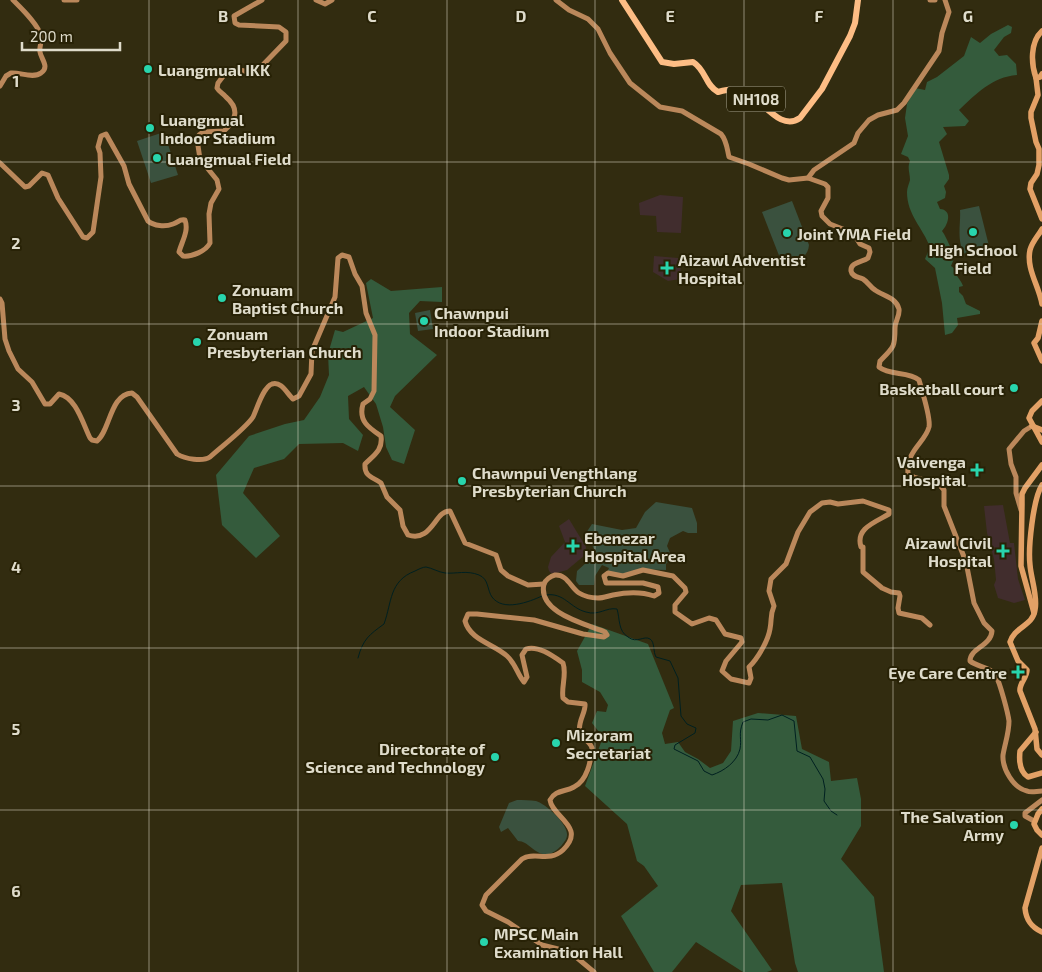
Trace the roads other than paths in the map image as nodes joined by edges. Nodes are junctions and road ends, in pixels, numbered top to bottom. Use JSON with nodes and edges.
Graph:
{"nodes":[{"id":1,"x":13,"y":0,"type":"edge"},
{"id":2,"x":64,"y":0,"type":"edge"},
{"id":3,"x":77,"y":0,"type":"edge"},
{"id":4,"x":262,"y":0,"type":"edge"},
{"id":5,"x":316,"y":0,"type":"edge"},
{"id":6,"x":332,"y":0,"type":"edge"},
{"id":7,"x":556,"y":0,"type":"edge"},
{"id":8,"x":622,"y":0,"type":"edge"},
{"id":9,"x":858,"y":0,"type":"edge"},
{"id":10,"x":930,"y":0,"type":"edge"},
{"id":11,"x":935,"y":0,"type":"edge"},
{"id":12,"x":945,"y":0,"type":"edge"},
{"id":13,"x":1042,"y":31,"type":"edge"},
{"id":14,"x":1042,"y":74,"type":"edge"},
{"id":15,"x":1036,"y":78,"type":"junction"},
{"id":16,"x":0,"y":86,"type":"edge"},
{"id":17,"x":0,"y":163,"type":"edge"},
{"id":18,"x":808,"y":178,"type":"junction"},
{"id":19,"x":1042,"y":219,"type":"edge"},
{"id":20,"x":1042,"y":229,"type":"edge"},
{"id":21,"x":0,"y":299,"type":"edge"},
{"id":22,"x":1042,"y":304,"type":"edge"},
{"id":23,"x":1042,"y":321,"type":"edge"},
{"id":24,"x":1042,"y":361,"type":"edge"},
{"id":25,"x":1042,"y":401,"type":"edge"},
{"id":26,"x":1032,"y":426,"type":"junction"},
{"id":27,"x":1041,"y":432,"type":"edge"},
{"id":28,"x":1042,"y":442,"type":"edge"},
{"id":29,"x":1042,"y":465,"type":"edge"},
{"id":30,"x":1042,"y":485,"type":"edge"},
{"id":31,"x":1040,"y":490,"type":"edge"},
{"id":32,"x":1021,"y":513,"type":"junction"},
{"id":33,"x":544,"y":585,"type":"junction"},
{"id":34,"x":1034,"y":615,"type":"junction"},
{"id":35,"x":930,"y":625,"type":"dead end"},
{"id":36,"x":1036,"y":732,"type":"junction"},
{"id":37,"x":1042,"y":755,"type":"edge"},
{"id":38,"x":1042,"y":774,"type":"edge"},
{"id":39,"x":1042,"y":791,"type":"edge"},
{"id":40,"x":1042,"y":800,"type":"edge"},
{"id":41,"x":1042,"y":809,"type":"edge"},
{"id":42,"x":1034,"y":821,"type":"junction"},
{"id":43,"x":1042,"y":835,"type":"edge"},
{"id":44,"x":1042,"y":848,"type":"edge"},
{"id":45,"x":1042,"y":932,"type":"edge"},
{"id":46,"x":594,"y":972,"type":"edge"}],
"edges":[{"from":1,"to":16,"type":"street"},
{"from":2,"to":3,"type":"street"},
{"from":4,"to":17,"type":"street"},
{"from":5,"to":6,"type":"street"},
{"from":7,"to":18,"type":"street"},
{"from":8,"to":9,"type":"highway","number":"NH108"},
{"from":10,"to":11,"type":"street"},
{"from":12,"to":18,"type":"street"},
{"from":13,"to":15,"type":"main road"},
{"from":14,"to":15,"type":"main road"},
{"from":15,"to":19,"type":"main road"},
{"from":18,"to":39,"type":"street"},
{"from":20,"to":22,"type":"main road"},
{"from":21,"to":33,"type":"street"},
{"from":23,"to":24,"type":"main road"},
{"from":25,"to":26,"type":"main road"},
{"from":26,"to":27,"type":"main road"},
{"from":26,"to":32,"type":"street"},
{"from":27,"to":28,"type":"main road"},
{"from":29,"to":32,"type":"main road"},
{"from":30,"to":31,"type":"main road"},
{"from":31,"to":34,"type":"main road"},
{"from":32,"to":34,"type":"main road"},
{"from":33,"to":35,"type":"street"},
{"from":33,"to":46,"type":"street"},
{"from":34,"to":36,"type":"main road"},
{"from":36,"to":37,"type":"main road"},
{"from":36,"to":38,"type":"main road"},
{"from":40,"to":42,"type":"street"},
{"from":41,"to":42,"type":"main road"},
{"from":42,"to":43,"type":"main road"},
{"from":44,"to":45,"type":"main road"}]}
